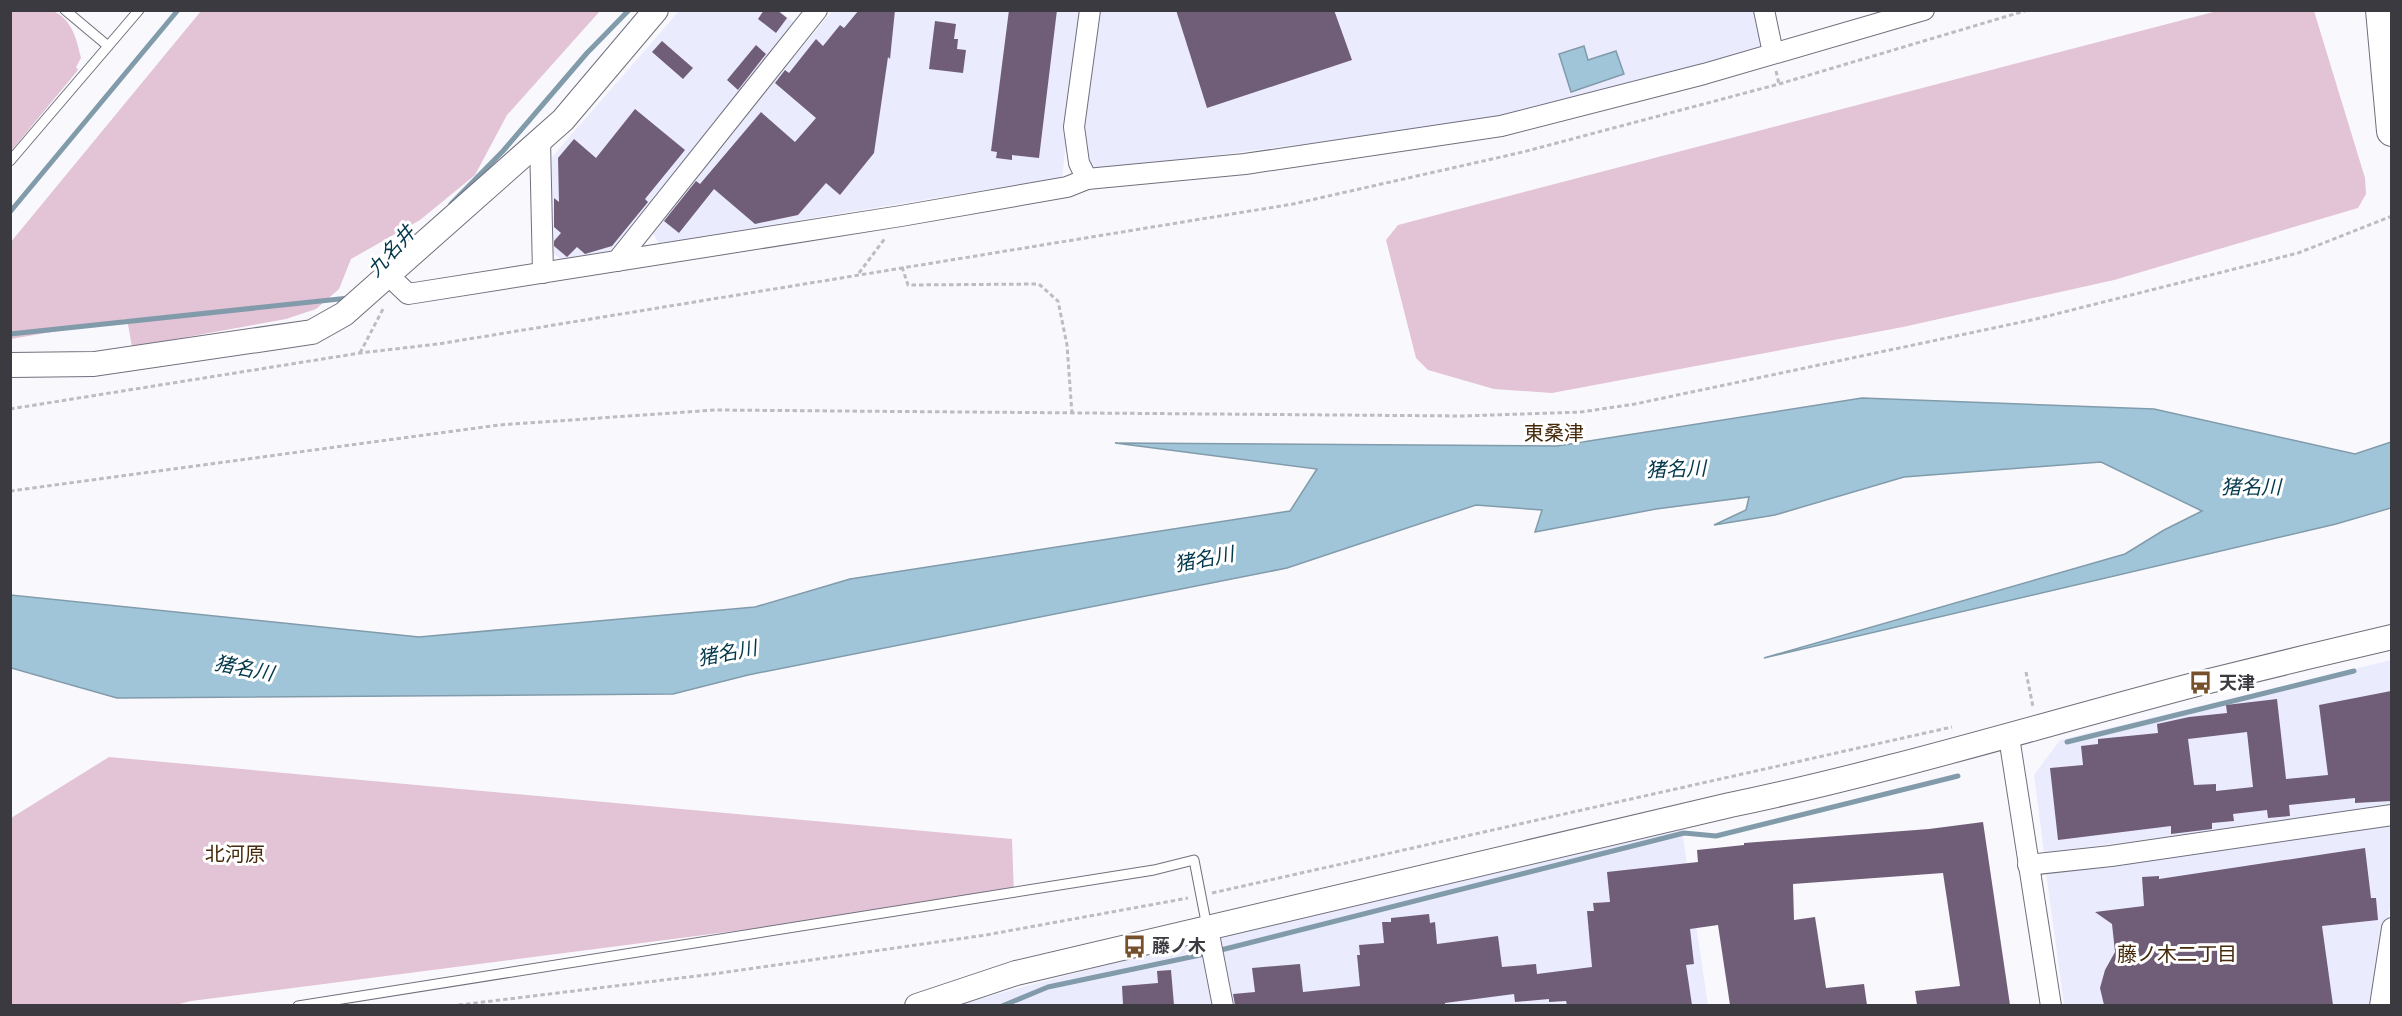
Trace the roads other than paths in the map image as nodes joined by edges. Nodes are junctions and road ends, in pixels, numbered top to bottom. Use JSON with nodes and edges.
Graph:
{"nodes":[{"id":1,"x":65,"y":10,"type":"edge"},
{"id":2,"x":139,"y":10,"type":"edge"},
{"id":3,"x":656,"y":10,"type":"edge"},
{"id":4,"x":817,"y":10,"type":"edge"},
{"id":5,"x":1090,"y":10,"type":"edge"},
{"id":6,"x":1764,"y":10,"type":"edge"},
{"id":7,"x":1924,"y":10,"type":"edge"},
{"id":8,"x":2381,"y":10,"type":"edge"},
{"id":9,"x":1863,"y":18,"type":"edge"},
{"id":10,"x":108,"y":46,"type":"junction"},
{"id":11,"x":1773,"y":53,"type":"junction"},
{"id":12,"x":2391,"y":131,"type":"edge"},
{"id":13,"x":540,"y":140,"type":"junction"},
{"id":14,"x":10,"y":161,"type":"edge"},
{"id":15,"x":1086,"y":179,"type":"junction"},
{"id":16,"x":617,"y":261,"type":"junction"},
{"id":17,"x":543,"y":273,"type":"junction"},
{"id":18,"x":392,"y":279,"type":"junction"},
{"id":19,"x":10,"y":365,"type":"edge"},
{"id":20,"x":2391,"y":637,"type":"edge"},
{"id":21,"x":2009,"y":737,"type":"junction"},
{"id":22,"x":2391,"y":815,"type":"edge"},
{"id":23,"x":2028,"y":865,"type":"junction"},
{"id":24,"x":2391,"y":928,"type":"edge"},
{"id":25,"x":1208,"y":929,"type":"junction"},
{"id":26,"x":298,"y":1005,"type":"edge"},
{"id":27,"x":916,"y":1005,"type":"edge"},
{"id":28,"x":1223,"y":1005,"type":"edge"},
{"id":29,"x":2051,"y":1005,"type":"edge"},
{"id":30,"x":2380,"y":1005,"type":"edge"}],
"edges":[{"from":1,"to":10,"type":"lane"},
{"from":2,"to":10,"type":"lane"},
{"from":3,"to":13,"type":"street"},
{"from":4,"to":16,"type":"street"},
{"from":5,"to":15,"type":"street"},
{"from":6,"to":11,"type":"street"},
{"from":7,"to":9,"type":"street"},
{"from":8,"to":12,"type":"main road"},
{"from":9,"to":11,"type":"street"},
{"from":10,"to":14,"type":"lane"},
{"from":11,"to":15,"type":"street"},
{"from":13,"to":17,"type":"street"},
{"from":13,"to":18,"type":"street"},
{"from":15,"to":16,"type":"street"},
{"from":16,"to":17,"type":"street"},
{"from":17,"to":18,"type":"street"},
{"from":18,"to":19,"type":"street"},
{"from":20,"to":21,"type":"street"},
{"from":21,"to":23,"type":"street"},
{"from":21,"to":25,"type":"street"},
{"from":22,"to":23,"type":"street"},
{"from":23,"to":29,"type":"street"},
{"from":24,"to":30,"type":"street"},
{"from":25,"to":26,"type":"lane"},
{"from":25,"to":27,"type":"street"},
{"from":25,"to":28,"type":"street"}]}
